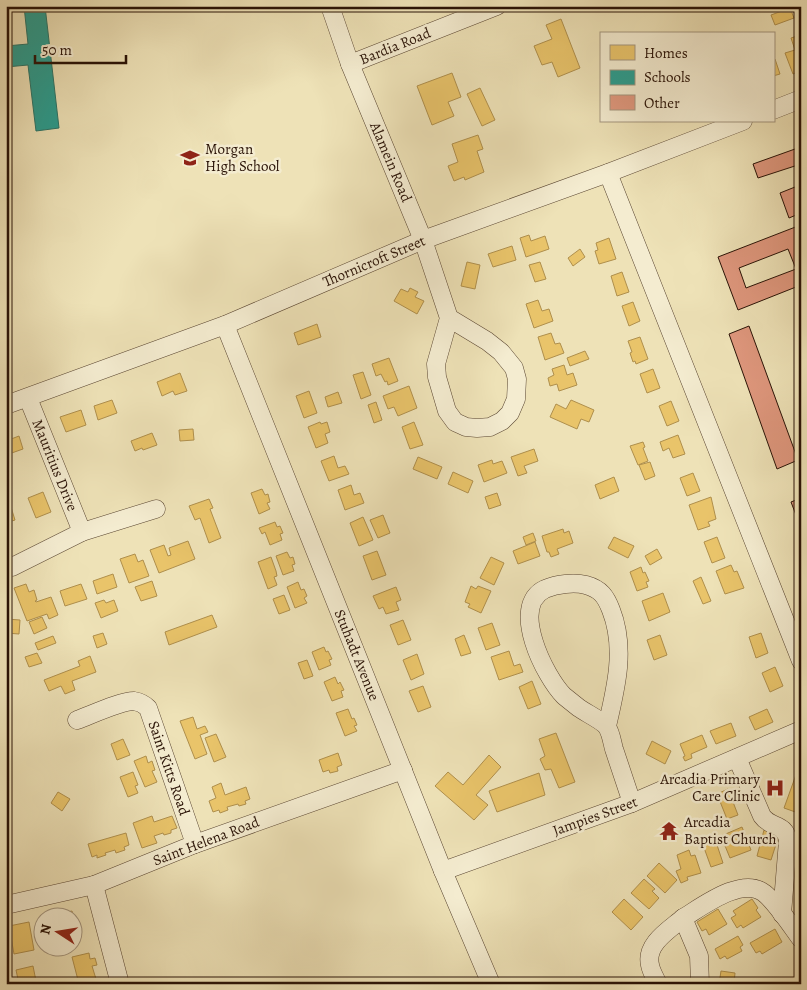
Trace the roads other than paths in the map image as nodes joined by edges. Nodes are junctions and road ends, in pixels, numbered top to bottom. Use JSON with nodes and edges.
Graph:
{"nodes":[{"id":1,"x":330,"y":6,"type":"edge"},
{"id":2,"x":497,"y":6,"type":"edge"},
{"id":3,"x":350,"y":64,"type":"junction"},
{"id":4,"x":801,"y":99,"type":"edge"},
{"id":5,"x":774,"y":110,"type":"edge"},
{"id":6,"x":740,"y":122,"type":"edge"},
{"id":7,"x":608,"y":173,"type":"junction"},
{"id":8,"x":423,"y":240,"type":"junction"},
{"id":9,"x":449,"y":318,"type":"junction"},
{"id":10,"x":224,"y":325,"type":"junction"},
{"id":11,"x":28,"y":398,"type":"junction"},
{"id":12,"x":6,"y":405,"type":"edge"},
{"id":13,"x":156,"y":509,"type":"dead end"},
{"id":14,"x":82,"y":532,"type":"junction"},
{"id":15,"x":12,"y":567,"type":"dead end"},
{"id":16,"x":801,"y":661,"type":"edge"},
{"id":17,"x":77,"y":720,"type":"dead end"},
{"id":18,"x":607,"y":726,"type":"junction"},
{"id":19,"x":801,"y":730,"type":"edge"},
{"id":20,"x":737,"y":758,"type":"junction"},
{"id":21,"x":403,"y":770,"type":"junction"},
{"id":22,"x":632,"y":803,"type":"junction"},
{"id":23,"x":195,"y":844,"type":"junction"},
{"id":24,"x":442,"y":872,"type":"junction"},
{"id":25,"x":94,"y":885,"type":"junction"},
{"id":26,"x":6,"y":906,"type":"edge"},
{"id":27,"x":782,"y":914,"type":"junction"},
{"id":28,"x":683,"y":918,"type":"junction"},
{"id":29,"x":801,"y":939,"type":"edge"},
{"id":30,"x":120,"y":984,"type":"edge"},
{"id":31,"x":491,"y":984,"type":"edge"},
{"id":32,"x":658,"y":984,"type":"edge"},
{"id":33,"x":700,"y":984,"type":"edge"}],
"edges":[{"from":1,"to":3,"type":"street","name":"Alamein Road"},
{"from":2,"to":3,"type":"street","name":"Bardia Road"},
{"from":3,"to":8,"type":"street","name":"Alamein Road"},
{"from":4,"to":5,"type":"street"},
{"from":6,"to":7,"type":"street","name":"Thornicroft Street"},
{"from":7,"to":8,"type":"street","name":"Thornicroft Street"},
{"from":7,"to":16,"type":"street"},
{"from":8,"to":9,"type":"street","name":"Alamein Road"},
{"from":8,"to":10,"type":"street","name":"Thornicroft Street"},
{"from":9,"to":9,"type":"street"},
{"from":10,"to":11,"type":"street","name":"Thornicroft Street"},
{"from":10,"to":21,"type":"street","name":"Stuhadt Avenue"},
{"from":11,"to":12,"type":"street","name":"Thornicroft Street"},
{"from":11,"to":14,"type":"street","name":"Mauritius Drive"},
{"from":13,"to":14,"type":"street"},
{"from":14,"to":15,"type":"street"},
{"from":17,"to":23,"type":"street","name":"Saint Kitts Road"},
{"from":18,"to":18,"type":"street"},
{"from":18,"to":22,"type":"street"},
{"from":19,"to":20,"type":"street","name":"Jampies Street"},
{"from":20,"to":22,"type":"street","name":"Jampies Street"},
{"from":20,"to":27,"type":"street"},
{"from":21,"to":23,"type":"street","name":"Saint Helena Road"},
{"from":21,"to":24,"type":"street","name":"Stuhadt Avenue"},
{"from":22,"to":24,"type":"street","name":"Jampies Street"},
{"from":23,"to":25,"type":"street","name":"Saint Helena Road"},
{"from":24,"to":31,"type":"street","name":"Stuhadt Avenue"},
{"from":25,"to":26,"type":"street","name":"Saint Helena Road"},
{"from":25,"to":30,"type":"street"},
{"from":27,"to":28,"type":"street"},
{"from":27,"to":29,"type":"street"},
{"from":28,"to":32,"type":"street"},
{"from":28,"to":33,"type":"street"}]}
